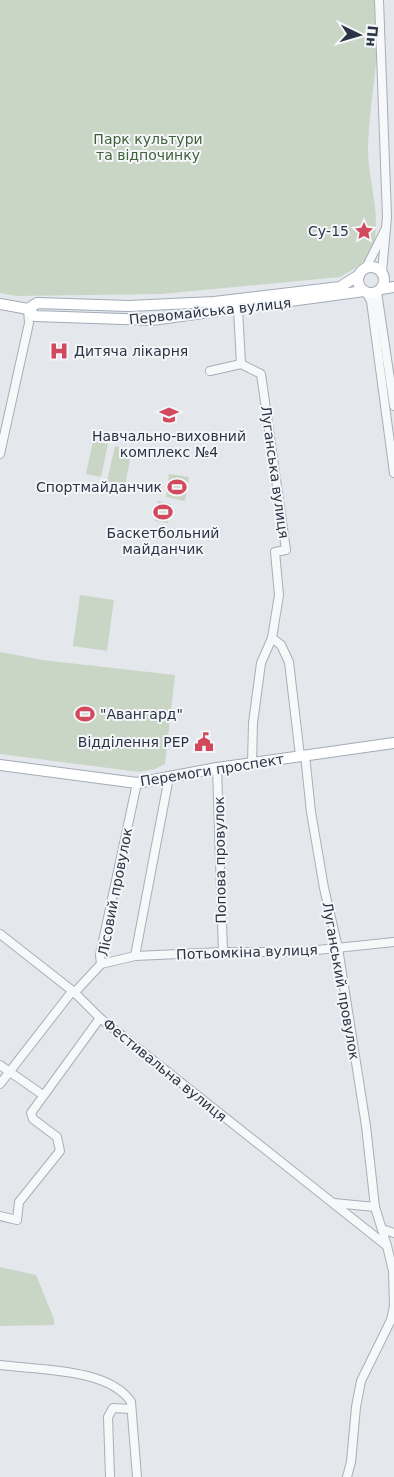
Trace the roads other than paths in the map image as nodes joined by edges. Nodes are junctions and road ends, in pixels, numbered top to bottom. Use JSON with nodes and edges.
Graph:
{"nodes":[{"id":1,"x":379,"y":0,"type":"edge"},
{"id":2,"x":387,"y":226,"type":"junction"},
{"id":3,"x":362,"y":272,"type":"junction"},
{"id":4,"x":382,"y":273,"type":"junction"},
{"id":5,"x":394,"y":278,"type":"edge"},
{"id":6,"x":394,"y":286,"type":"edge"},
{"id":7,"x":365,"y":291,"type":"junction"},
{"id":8,"x":379,"y":291,"type":"junction"},
{"id":9,"x":0,"y":304,"type":"edge"},
{"id":10,"x":28,"y":309,"type":"junction"},
{"id":11,"x":238,"y":309,"type":"junction"},
{"id":12,"x":241,"y":364,"type":"junction"},
{"id":13,"x":210,"y":371,"type":"dead end"},
{"id":14,"x":394,"y":406,"type":"edge"},
{"id":15,"x":0,"y":454,"type":"edge"},
{"id":16,"x":394,"y":474,"type":"edge"},
{"id":17,"x":272,"y":638,"type":"junction"},
{"id":18,"x":394,"y":743,"type":"edge"},
{"id":19,"x":302,"y":755,"type":"junction"},
{"id":20,"x":252,"y":763,"type":"junction"},
{"id":21,"x":0,"y":765,"type":"edge"},
{"id":22,"x":217,"y":768,"type":"junction"},
{"id":23,"x":169,"y":777,"type":"junction"},
{"id":24,"x":137,"y":783,"type":"junction"},
{"id":25,"x":0,"y":934,"type":"edge"},
{"id":26,"x":394,"y":942,"type":"edge"},
{"id":27,"x":338,"y":948,"type":"junction"},
{"id":28,"x":223,"y":952,"type":"junction"},
{"id":29,"x":135,"y":956,"type":"junction"},
{"id":30,"x":101,"y":964,"type":"junction"},
{"id":31,"x":74,"y":992,"type":"junction"},
{"id":32,"x":100,"y":1018,"type":"junction"},
{"id":33,"x":0,"y":1065,"type":"edge"},
{"id":34,"x":9,"y":1072,"type":"junction"},
{"id":35,"x":0,"y":1084,"type":"edge"},
{"id":36,"x":43,"y":1094,"type":"junction"},
{"id":37,"x":333,"y":1203,"type":"junction"},
{"id":38,"x":374,"y":1207,"type":"junction"},
{"id":39,"x":0,"y":1216,"type":"edge"},
{"id":40,"x":382,"y":1229,"type":"junction"},
{"id":41,"x":394,"y":1233,"type":"edge"},
{"id":42,"x":388,"y":1246,"type":"junction"},
{"id":43,"x":0,"y":1365,"type":"edge"},
{"id":44,"x":131,"y":1409,"type":"junction"},
{"id":45,"x":110,"y":1477,"type":"edge"},
{"id":46,"x":137,"y":1477,"type":"edge"},
{"id":47,"x":347,"y":1477,"type":"edge"}],
"edges":[{"from":1,"to":2,"type":"street"},
{"from":2,"to":3,"type":"street"},
{"from":2,"to":4,"type":"street"},
{"from":3,"to":4,"type":"main road"},
{"from":3,"to":7,"type":"main road"},
{"from":3,"to":10,"type":"main road","name":"Первомайська вулиця"},
{"from":4,"to":5,"type":"main road"},
{"from":4,"to":8,"type":"main road"},
{"from":6,"to":8,"type":"main road"},
{"from":7,"to":8,"type":"main road"},
{"from":7,"to":11,"type":"main road","name":"Первомайська вулиця"},
{"from":7,"to":16,"type":"street"},
{"from":8,"to":14,"type":"street"},
{"from":9,"to":10,"type":"main road","name":"Первомайська вулиця"},
{"from":10,"to":11,"type":"main road","name":"Первомайська вулиця"},
{"from":10,"to":15,"type":"street"},
{"from":11,"to":12,"type":"street"},
{"from":12,"to":13,"type":"street"},
{"from":12,"to":17,"type":"street","name":"Луганська вулиця"},
{"from":17,"to":19,"type":"street"},
{"from":17,"to":20,"type":"street","name":"Луганська вулиця"},
{"from":18,"to":19,"type":"main road","name":"Перемоги проспект"},
{"from":19,"to":20,"type":"main road","name":"Перемоги проспект"},
{"from":19,"to":27,"type":"street","name":"Луганський провулок"},
{"from":20,"to":22,"type":"main road","name":"Перемоги проспект"},
{"from":21,"to":24,"type":"main road","name":"Перемоги проспект"},
{"from":22,"to":23,"type":"main road","name":"Перемоги проспект"},
{"from":22,"to":28,"type":"street","name":"Попова провулок"},
{"from":23,"to":24,"type":"main road","name":"Перемоги проспект"},
{"from":23,"to":29,"type":"street"},
{"from":24,"to":30,"type":"street","name":"Лісовий провулок"},
{"from":25,"to":31,"type":"street","name":"Фестивальна вулиця"},
{"from":26,"to":27,"type":"street","name":"Потьомкіна вулиця"},
{"from":27,"to":28,"type":"street","name":"Потьомкіна вулиця"},
{"from":27,"to":38,"type":"street","name":"Луганський провулок"},
{"from":28,"to":29,"type":"street","name":"Потьомкіна вулиця"},
{"from":29,"to":30,"type":"street","name":"Потьомкіна вулиця"},
{"from":30,"to":31,"type":"street","name":"Лісовий провулок"},
{"from":31,"to":32,"type":"street","name":"Фестивальна вулиця"},
{"from":31,"to":34,"type":"street","name":"Лісовий провулок"},
{"from":32,"to":36,"type":"street"},
{"from":32,"to":37,"type":"street","name":"Фестивальна вулиця"},
{"from":33,"to":34,"type":"street"},
{"from":34,"to":35,"type":"street","name":"Лісовий провулок"},
{"from":34,"to":36,"type":"street"},
{"from":36,"to":39,"type":"street"},
{"from":37,"to":38,"type":"street"},
{"from":37,"to":42,"type":"street","name":"Фестивальна вулиця"},
{"from":38,"to":40,"type":"street"},
{"from":40,"to":41,"type":"street"},
{"from":40,"to":42,"type":"street"},
{"from":42,"to":47,"type":"street"},
{"from":43,"to":44,"type":"street"},
{"from":44,"to":45,"type":"street"},
{"from":44,"to":46,"type":"street"}]}
